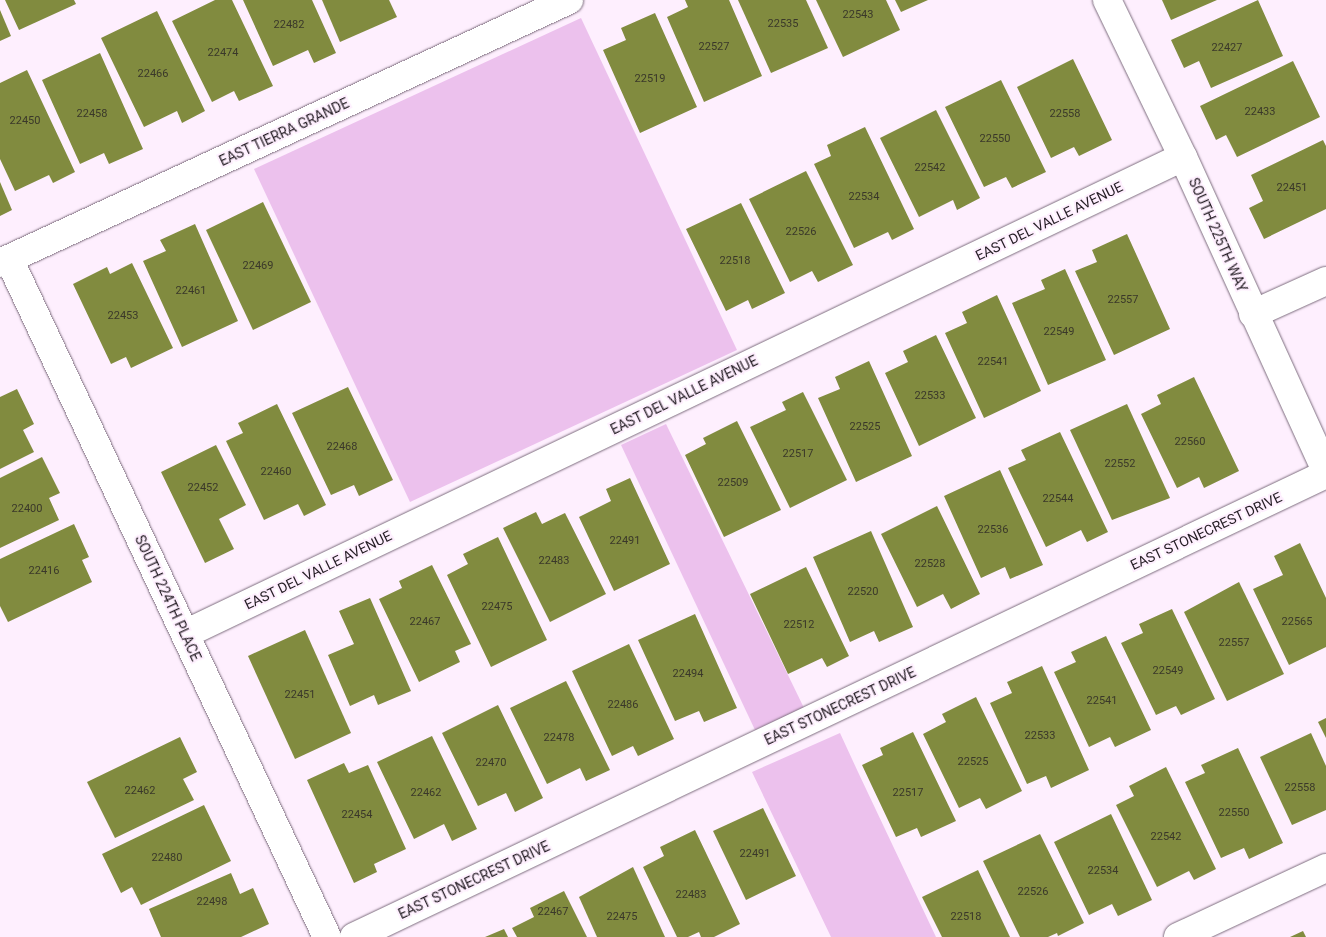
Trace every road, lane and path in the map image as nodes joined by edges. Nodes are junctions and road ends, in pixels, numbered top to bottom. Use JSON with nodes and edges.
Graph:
{"nodes":[{"id":1,"x":569,"y":0,"type":"edge"},
{"id":2,"x":1107,"y":0,"type":"edge"},
{"id":3,"x":1183,"y":157,"type":"junction"},
{"id":4,"x":5,"y":261,"type":"edge"},
{"id":5,"x":1326,"y":280,"type":"edge"},
{"id":6,"x":1253,"y":314,"type":"junction"},
{"id":7,"x":1326,"y":473,"type":"edge"},
{"id":8,"x":184,"y":634,"type":"junction"},
{"id":9,"x":1326,"y":868,"type":"edge"},
{"id":10,"x":328,"y":937,"type":"edge"},
{"id":11,"x":354,"y":937,"type":"edge"},
{"id":12,"x":1178,"y":937,"type":"edge"}],
"edges":[{"from":1,"to":4,"type":"street","name":"EAST TIERRA GRANDE"},
{"from":2,"to":3,"type":"street","name":"SOUTH 225TH WAY"},
{"from":3,"to":6,"type":"street","name":"SOUTH 225TH WAY"},
{"from":3,"to":8,"type":"street","name":"EAST DEL VALLE AVENUE"},
{"from":4,"to":8,"type":"street","name":"SOUTH 224TH PLACE"},
{"from":5,"to":6,"type":"street"},
{"from":6,"to":7,"type":"street","name":"SOUTH 225TH WAY"},
{"from":7,"to":11,"type":"street","name":"EAST STONECREST DRIVE"},
{"from":8,"to":10,"type":"street","name":"SOUTH 224TH PLACE"},
{"from":9,"to":12,"type":"street"}]}
